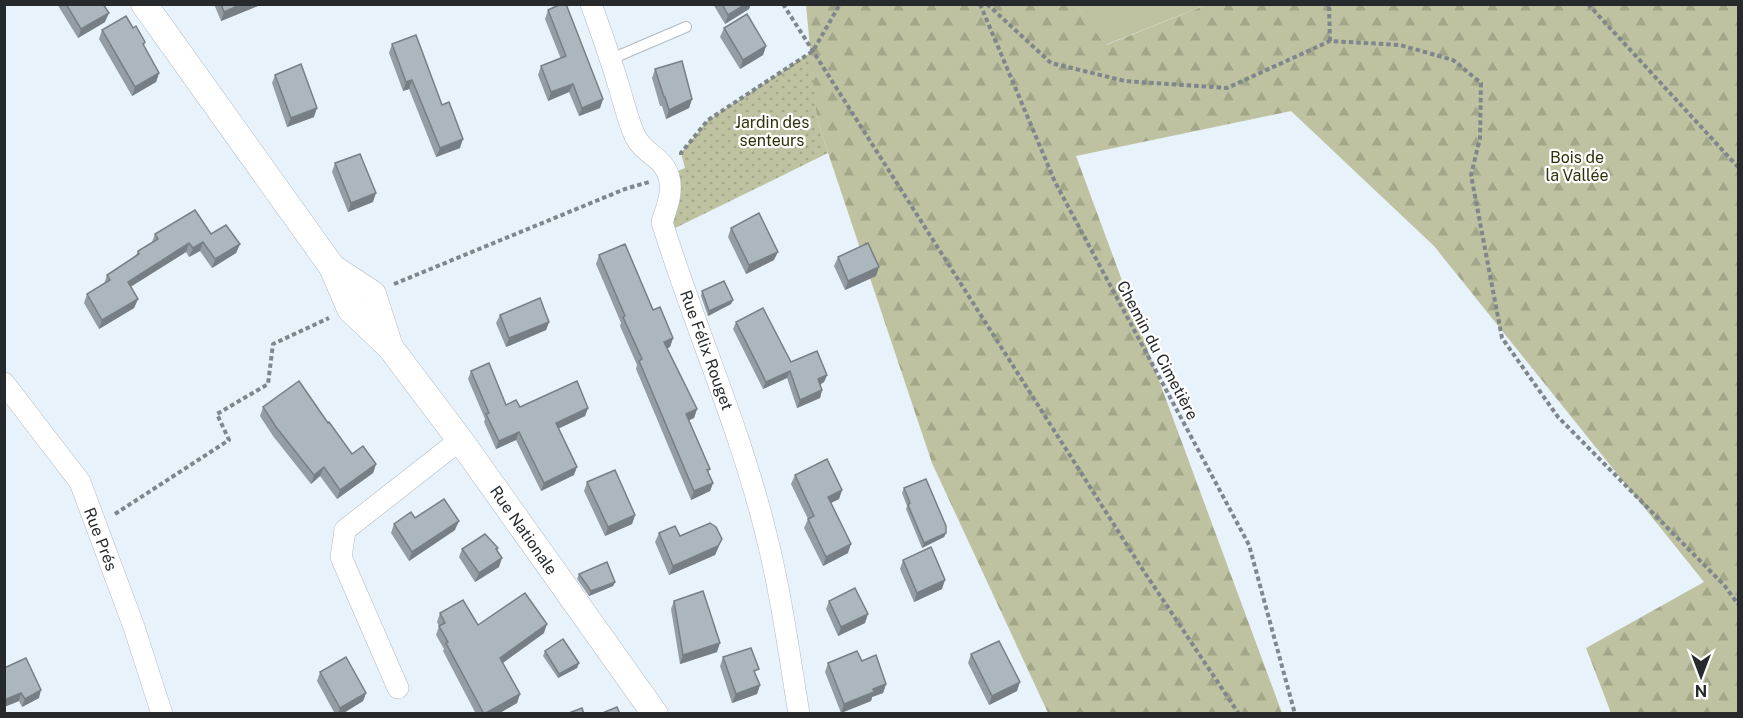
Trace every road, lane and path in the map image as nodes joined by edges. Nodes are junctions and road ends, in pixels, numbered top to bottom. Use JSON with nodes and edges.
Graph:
{"nodes":[{"id":1,"x":144,"y":4,"type":"edge"},
{"id":2,"x":591,"y":4,"type":"edge"},
{"id":3,"x":783,"y":4,"type":"edge"},
{"id":4,"x":840,"y":4,"type":"edge"},
{"id":5,"x":980,"y":4,"type":"edge"},
{"id":6,"x":987,"y":4,"type":"edge"},
{"id":7,"x":1331,"y":4,"type":"edge"},
{"id":8,"x":1588,"y":4,"type":"edge"},
{"id":9,"x":686,"y":27,"type":"dead end"},
{"id":10,"x":1330,"y":41,"type":"junction"},
{"id":11,"x":813,"y":51,"type":"junction"},
{"id":12,"x":610,"y":59,"type":"junction"},
{"id":13,"x":1738,"y":167,"type":"edge"},
{"id":14,"x":669,"y":175,"type":"junction"},
{"id":15,"x":625,"y":189,"type":"dead end"},
{"id":16,"x":332,"y":267,"type":"junction"},
{"id":17,"x":410,"y":277,"type":"dead end"},
{"id":18,"x":350,"y":309,"type":"junction"},
{"id":19,"x":390,"y":347,"type":"junction"},
{"id":20,"x":4,"y":383,"type":"edge"},
{"id":21,"x":460,"y":440,"type":"junction"},
{"id":22,"x":96,"y":526,"type":"junction"},
{"id":23,"x":1738,"y":604,"type":"edge"},
{"id":24,"x":398,"y":688,"type":"dead end"},
{"id":25,"x":162,"y":714,"type":"edge"},
{"id":26,"x":655,"y":714,"type":"edge"},
{"id":27,"x":799,"y":714,"type":"edge"},
{"id":28,"x":1239,"y":714,"type":"edge"},
{"id":29,"x":1295,"y":714,"type":"edge"}],
"edges":[{"from":1,"to":16,"type":"street","name":"Rue Nationale"},
{"from":2,"to":12,"type":"street"},
{"from":3,"to":11,"type":"path"},
{"from":4,"to":11,"type":"path"},
{"from":5,"to":29,"type":"path","name":"Chemin du Cimetière"},
{"from":6,"to":10,"type":"path"},
{"from":7,"to":10,"type":"path"},
{"from":8,"to":13,"type":"path"},
{"from":9,"to":12,"type":"lane"},
{"from":10,"to":23,"type":"path"},
{"from":11,"to":14,"type":"path"},
{"from":11,"to":28,"type":"path"},
{"from":12,"to":14,"type":"street"},
{"from":14,"to":27,"type":"street","name":"Rue Félix Rouget"},
{"from":15,"to":17,"type":"path"},
{"from":16,"to":18,"type":"street","name":"Rue Nationale"},
{"from":16,"to":19,"type":"street","name":"Rue Nationale"},
{"from":18,"to":19,"type":"street","name":"Rue Nationale"},
{"from":18,"to":22,"type":"path"},
{"from":19,"to":21,"type":"street","name":"Rue Nationale"},
{"from":20,"to":22,"type":"street","name":"Rue Prés"},
{"from":21,"to":24,"type":"street"},
{"from":21,"to":26,"type":"street","name":"Rue Nationale"},
{"from":22,"to":25,"type":"street","name":"Rue Prés"}]}
